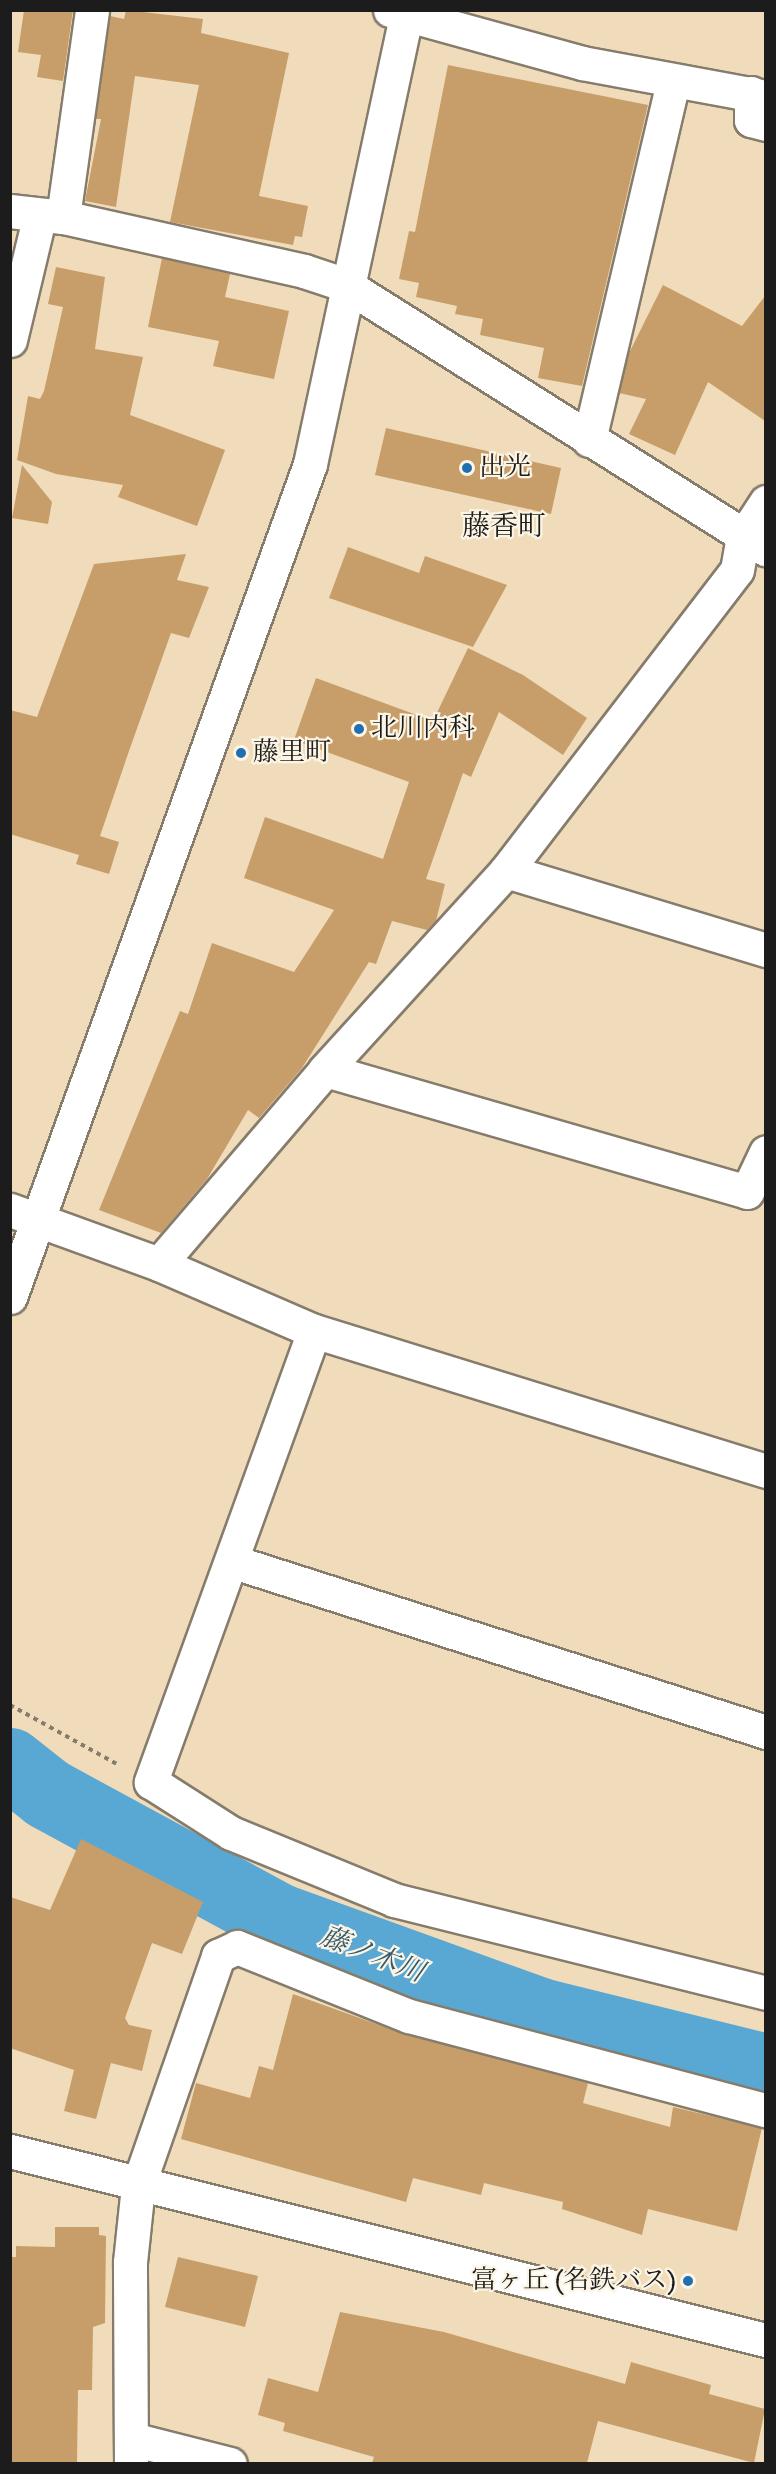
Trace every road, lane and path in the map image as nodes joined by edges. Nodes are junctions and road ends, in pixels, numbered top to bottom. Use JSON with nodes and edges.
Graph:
{"nodes":[{"id":1,"x":92,"y":10,"type":"edge"},
{"id":2,"x":401,"y":13,"type":"edge"},
{"id":3,"x":673,"y":81,"type":"junction"},
{"id":4,"x":758,"y":95,"type":"edge"},
{"id":5,"x":765,"y":124,"type":"edge"},
{"id":6,"x":37,"y":215,"type":"edge"},
{"id":7,"x":346,"y":285,"type":"junction"},
{"id":8,"x":10,"y":340,"type":"edge"},
{"id":9,"x":589,"y":440,"type":"junction"},
{"id":10,"x":765,"y":502,"type":"edge"},
{"id":11,"x":754,"y":543,"type":"edge"},
{"id":12,"x":506,"y":871,"type":"junction"},
{"id":13,"x":765,"y":950,"type":"edge"},
{"id":14,"x":325,"y":1070,"type":"junction"},
{"id":15,"x":765,"y":1152,"type":"edge"},
{"id":16,"x":24,"y":1215,"type":"edge"},
{"id":17,"x":159,"y":1264,"type":"junction"},
{"id":18,"x":10,"y":1297,"type":"edge"},
{"id":19,"x":315,"y":1331,"type":"junction"},
{"id":20,"x":765,"y":1471,"type":"edge"},
{"id":21,"x":234,"y":1562,"type":"junction"},
{"id":22,"x":10,"y":1705,"type":"edge"},
{"id":23,"x":765,"y":1732,"type":"edge"},
{"id":24,"x":151,"y":1782,"type":"junction"},
{"id":25,"x":765,"y":1993,"type":"edge"},
{"id":26,"x":765,"y":2110,"type":"edge"},
{"id":27,"x":10,"y":2151,"type":"edge"},
{"id":28,"x":138,"y":2186,"type":"junction"},
{"id":29,"x":765,"y":2340,"type":"edge"},
{"id":30,"x":131,"y":2451,"type":"edge"},
{"id":31,"x":230,"y":2463,"type":"edge"}],
"edges":[{"from":1,"to":6,"type":"street"},
{"from":2,"to":3,"type":"street"},
{"from":2,"to":7,"type":"street"},
{"from":3,"to":4,"type":"street"},
{"from":3,"to":9,"type":"street"},
{"from":4,"to":5,"type":"street"},
{"from":6,"to":7,"type":"street"},
{"from":6,"to":8,"type":"street"},
{"from":7,"to":9,"type":"street"},
{"from":7,"to":16,"type":"street"},
{"from":9,"to":11,"type":"street"},
{"from":10,"to":11,"type":"street"},
{"from":11,"to":12,"type":"street"},
{"from":12,"to":13,"type":"street"},
{"from":12,"to":14,"type":"street"},
{"from":14,"to":15,"type":"street"},
{"from":14,"to":17,"type":"street"},
{"from":16,"to":17,"type":"street"},
{"from":16,"to":18,"type":"street"},
{"from":17,"to":19,"type":"street"},
{"from":19,"to":20,"type":"street"},
{"from":19,"to":21,"type":"street"},
{"from":21,"to":23,"type":"street"},
{"from":21,"to":24,"type":"street"},
{"from":22,"to":24,"type":"path"},
{"from":24,"to":25,"type":"street"},
{"from":26,"to":28,"type":"street"},
{"from":27,"to":28,"type":"street"},
{"from":28,"to":29,"type":"street"},
{"from":28,"to":30,"type":"street"},
{"from":30,"to":31,"type":"street"}]}
